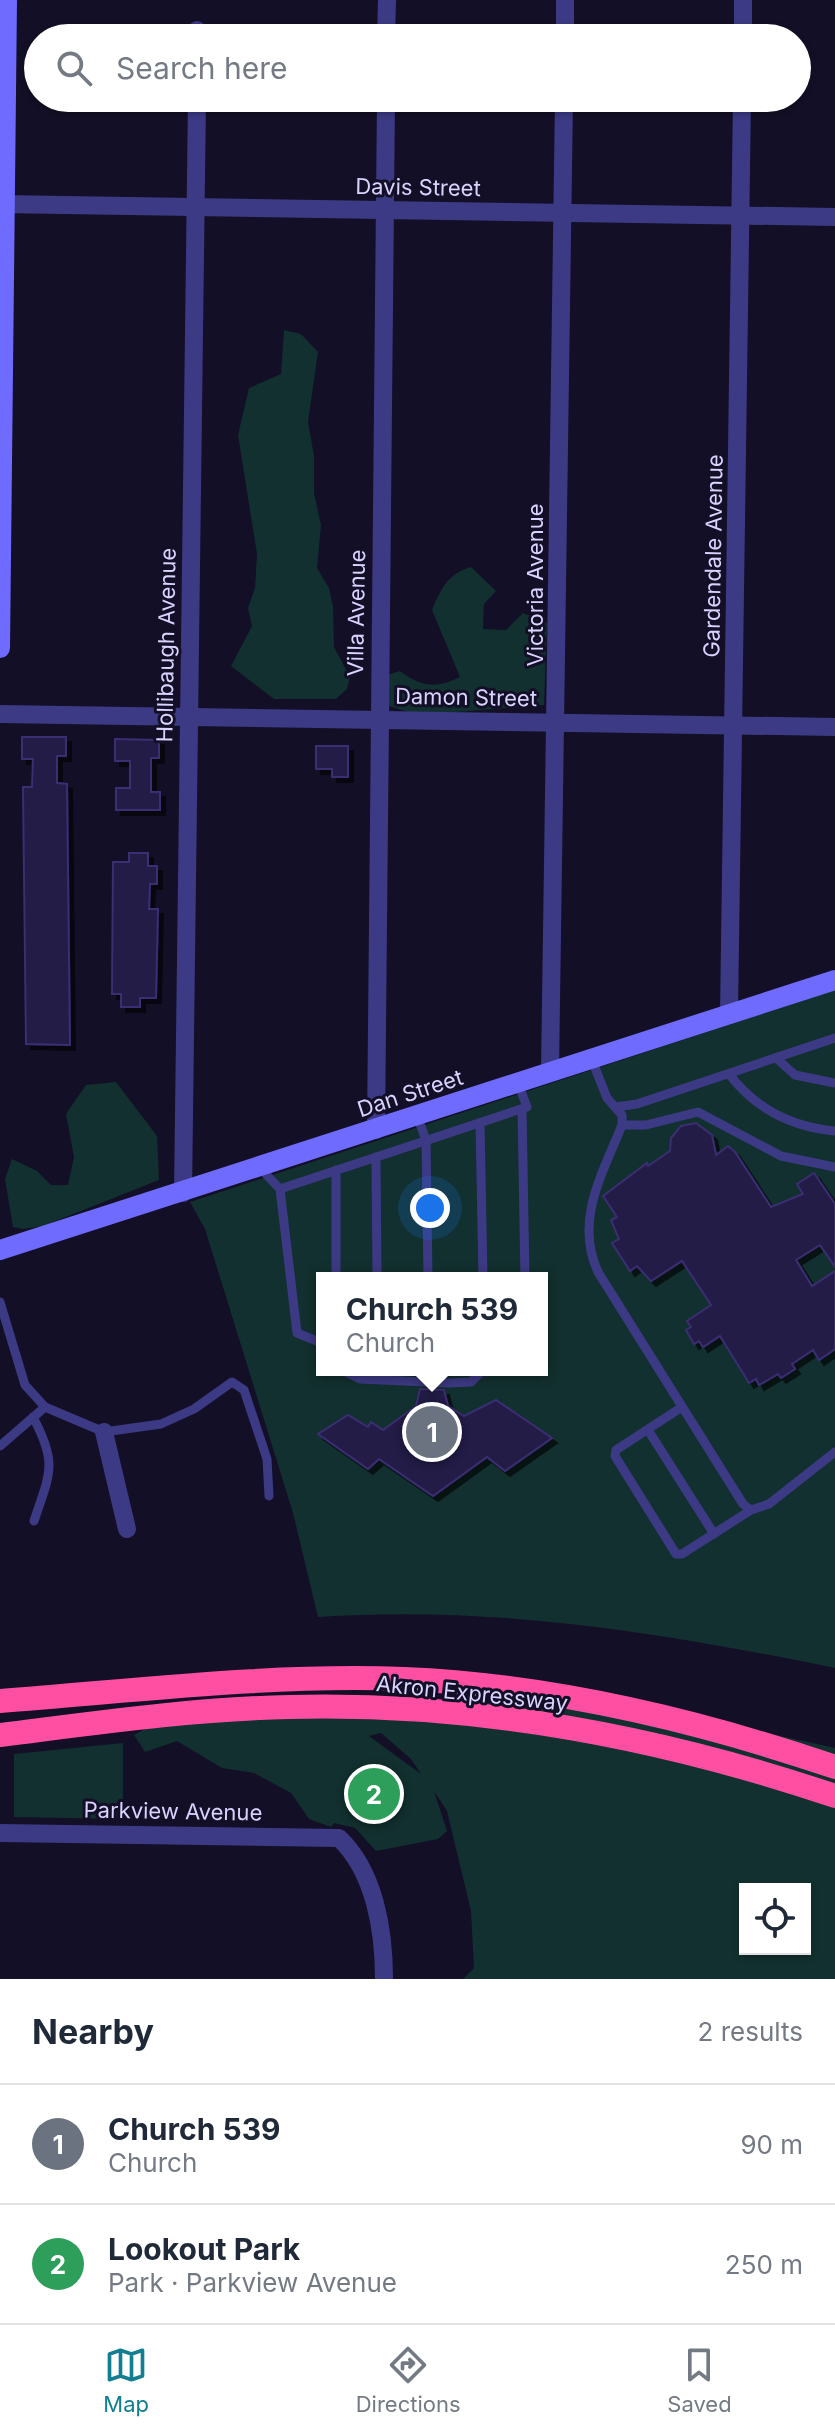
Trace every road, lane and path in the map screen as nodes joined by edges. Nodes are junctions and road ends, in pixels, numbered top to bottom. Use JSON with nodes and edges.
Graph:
{"nodes":[{"id":1,"x":7,"y":0,"type":"edge"},
{"id":2,"x":387,"y":0,"type":"edge"},
{"id":3,"x":565,"y":0,"type":"edge"},
{"id":4,"x":743,"y":0,"type":"edge"},
{"id":5,"x":386,"y":24,"type":"edge"},
{"id":6,"x":565,"y":24,"type":"edge"},
{"id":7,"x":743,"y":24,"type":"edge"},
{"id":8,"x":197,"y":112,"type":"edge"},
{"id":9,"x":386,"y":112,"type":"edge"},
{"id":10,"x":564,"y":112,"type":"edge"},
{"id":11,"x":742,"y":112,"type":"edge"},
{"id":12,"x":2,"y":204,"type":"edge"},
{"id":13,"x":194,"y":209,"type":"junction"},
{"id":14,"x":385,"y":211,"type":"junction"},
{"id":15,"x":741,"y":213,"type":"junction"},
{"id":16,"x":561,"y":214,"type":"junction"},
{"id":17,"x":835,"y":217,"type":"edge"},
{"id":18,"x":0,"y":461,"type":"edge"},
{"id":19,"x":0,"y":648,"type":"edge"},
{"id":20,"x":0,"y":714,"type":"edge"},
{"id":21,"x":188,"y":717,"type":"junction"},
{"id":22,"x":377,"y":719,"type":"junction"},
{"id":23,"x":558,"y":722,"type":"junction"},
{"id":24,"x":735,"y":725,"type":"junction"},
{"id":25,"x":835,"y":727,"type":"edge"},
{"id":26,"x":835,"y":980,"type":"edge"},
{"id":27,"x":729,"y":1014,"type":"junction"},
{"id":28,"x":835,"y":1038,"type":"edge"},
{"id":29,"x":776,"y":1058,"type":"junction"},
{"id":30,"x":592,"y":1060,"type":"junction"},
{"id":31,"x":550,"y":1072,"type":"junction"},
{"id":32,"x":729,"y":1074,"type":"junction"},
{"id":33,"x":518,"y":1083,"type":"junction"},
{"id":34,"x":835,"y":1083,"type":"edge"},
{"id":35,"x":616,"y":1107,"type":"junction"},
{"id":36,"x":522,"y":1109,"type":"junction"},
{"id":37,"x":417,"y":1116,"type":"junction"},
{"id":38,"x":480,"y":1123,"type":"junction"},
{"id":39,"x":622,"y":1125,"type":"junction"},
{"id":40,"x":376,"y":1130,"type":"junction"},
{"id":41,"x":835,"y":1131,"type":"edge"},
{"id":42,"x":426,"y":1140,"type":"junction"},
{"id":43,"x":376,"y":1157,"type":"junction"},
{"id":44,"x":835,"y":1167,"type":"edge"},
{"id":45,"x":260,"y":1168,"type":"junction"},
{"id":46,"x":336,"y":1170,"type":"junction"},
{"id":47,"x":280,"y":1189,"type":"junction"},
{"id":48,"x":183,"y":1193,"type":"junction"},
{"id":49,"x":0,"y":1250,"type":"edge"},
{"id":50,"x":336,"y":1272,"type":"edge"},
{"id":51,"x":377,"y":1272,"type":"edge"},
{"id":52,"x":428,"y":1272,"type":"edge"},
{"id":53,"x":483,"y":1272,"type":"edge"},
{"id":54,"x":525,"y":1272,"type":"edge"},
{"id":55,"x":0,"y":1302,"type":"edge"},
{"id":56,"x":316,"y":1341,"type":"edge"},
{"id":57,"x":354,"y":1376,"type":"edge"},
{"id":58,"x":477,"y":1376,"type":"edge"},
{"id":59,"x":45,"y":1407,"type":"junction"},
{"id":60,"x":682,"y":1407,"type":"junction"},
{"id":61,"x":33,"y":1417,"type":"junction"},
{"id":62,"x":648,"y":1430,"type":"junction"},
{"id":63,"x":104,"y":1432,"type":"junction"},
{"id":64,"x":0,"y":1446,"type":"edge"},
{"id":65,"x":835,"y":1452,"type":"edge"},
{"id":66,"x":269,"y":1496,"type":"dead end"},
{"id":67,"x":751,"y":1510,"type":"junction"},
{"id":68,"x":34,"y":1521,"type":"dead end"},
{"id":69,"x":127,"y":1529,"type":"dead end"},
{"id":70,"x":714,"y":1534,"type":"junction"},
{"id":71,"x":0,"y":1701,"type":"edge"},
{"id":72,"x":0,"y":1735,"type":"edge"},
{"id":73,"x":835,"y":1767,"type":"edge"},
{"id":74,"x":835,"y":1796,"type":"edge"},
{"id":75,"x":0,"y":1833,"type":"edge"},
{"id":76,"x":384,"y":1979,"type":"edge"}],
"edges":[{"from":1,"to":12,"type":"street"},
{"from":2,"to":5,"type":"street"},
{"from":3,"to":6,"type":"street"},
{"from":4,"to":7,"type":"street"},
{"from":8,"to":13,"type":"street","name":"Hollibaugh Avenue"},
{"from":9,"to":14,"type":"street","name":"Villa Avenue"},
{"from":10,"to":16,"type":"street","name":"Victoria Avenue"},
{"from":11,"to":15,"type":"street","name":"Gardendale Avenue"},
{"from":12,"to":13,"type":"street","name":"Davis Street"},
{"from":12,"to":18,"type":"street"},
{"from":13,"to":14,"type":"street","name":"Davis Street"},
{"from":13,"to":21,"type":"street","name":"Hollibaugh Avenue"},
{"from":14,"to":16,"type":"street","name":"Davis Street"},
{"from":14,"to":22,"type":"street","name":"Villa Avenue"},
{"from":15,"to":16,"type":"street","name":"Davis Street"},
{"from":15,"to":17,"type":"street","name":"Davis Street"},
{"from":15,"to":24,"type":"street","name":"Gardendale Avenue"},
{"from":16,"to":23,"type":"street","name":"Victoria Avenue"},
{"from":18,"to":19,"type":"street"},
{"from":20,"to":21,"type":"street","name":"Damon Street"},
{"from":21,"to":22,"type":"street","name":"Damon Street"},
{"from":21,"to":48,"type":"street","name":"Hollibaugh Avenue"},
{"from":22,"to":23,"type":"street","name":"Damon Street"},
{"from":22,"to":40,"type":"street","name":"Villa Avenue"},
{"from":23,"to":24,"type":"street","name":"Damon Street"},
{"from":23,"to":31,"type":"street","name":"Victoria Avenue"},
{"from":24,"to":25,"type":"street","name":"Damon Street"},
{"from":24,"to":27,"type":"street","name":"Gardendale Avenue"},
{"from":26,"to":27,"type":"street","name":"Dan Street"},
{"from":27,"to":30,"type":"street","name":"Dan Street"},
{"from":28,"to":29,"type":"lane"},
{"from":29,"to":32,"type":"lane"},
{"from":29,"to":34,"type":"lane"},
{"from":30,"to":31,"type":"street","name":"Dan Street"},
{"from":30,"to":35,"type":"lane"},
{"from":31,"to":33,"type":"street","name":"Dan Street"},
{"from":32,"to":35,"type":"lane"},
{"from":32,"to":41,"type":"lane"},
{"from":33,"to":36,"type":"lane"},
{"from":33,"to":37,"type":"street","name":"Dan Street"},
{"from":35,"to":39,"type":"lane"},
{"from":36,"to":38,"type":"lane"},
{"from":36,"to":54,"type":"lane"},
{"from":37,"to":40,"type":"street","name":"Dan Street"},
{"from":37,"to":42,"type":"lane"},
{"from":38,"to":42,"type":"lane"},
{"from":38,"to":53,"type":"lane"},
{"from":39,"to":44,"type":"lane"},
{"from":39,"to":60,"type":"lane"},
{"from":40,"to":45,"type":"street","name":"Dan Street"},
{"from":42,"to":43,"type":"lane"},
{"from":42,"to":52,"type":"lane"},
{"from":43,"to":46,"type":"lane"},
{"from":43,"to":51,"type":"lane"},
{"from":45,"to":47,"type":"lane"},
{"from":45,"to":48,"type":"street","name":"Dan Street"},
{"from":46,"to":47,"type":"lane"},
{"from":46,"to":50,"type":"lane"},
{"from":47,"to":56,"type":"lane"},
{"from":48,"to":49,"type":"street","name":"Dan Street"},
{"from":55,"to":59,"type":"lane"},
{"from":57,"to":58,"type":"lane"},
{"from":59,"to":61,"type":"lane"},
{"from":59,"to":63,"type":"lane"},
{"from":60,"to":62,"type":"lane"},
{"from":60,"to":67,"type":"lane"},
{"from":61,"to":64,"type":"lane"},
{"from":61,"to":68,"type":"lane"},
{"from":62,"to":70,"type":"lane"},
{"from":62,"to":70,"type":"lane"},
{"from":63,"to":66,"type":"lane"},
{"from":63,"to":69,"type":"street"},
{"from":65,"to":67,"type":"lane"},
{"from":67,"to":70,"type":"lane"},
{"from":71,"to":73,"type":"highway","name":"Akron Expressway"},
{"from":72,"to":74,"type":"highway","name":"Akron Expressway"},
{"from":75,"to":76,"type":"street","name":"Parkview Avenue"}]}
